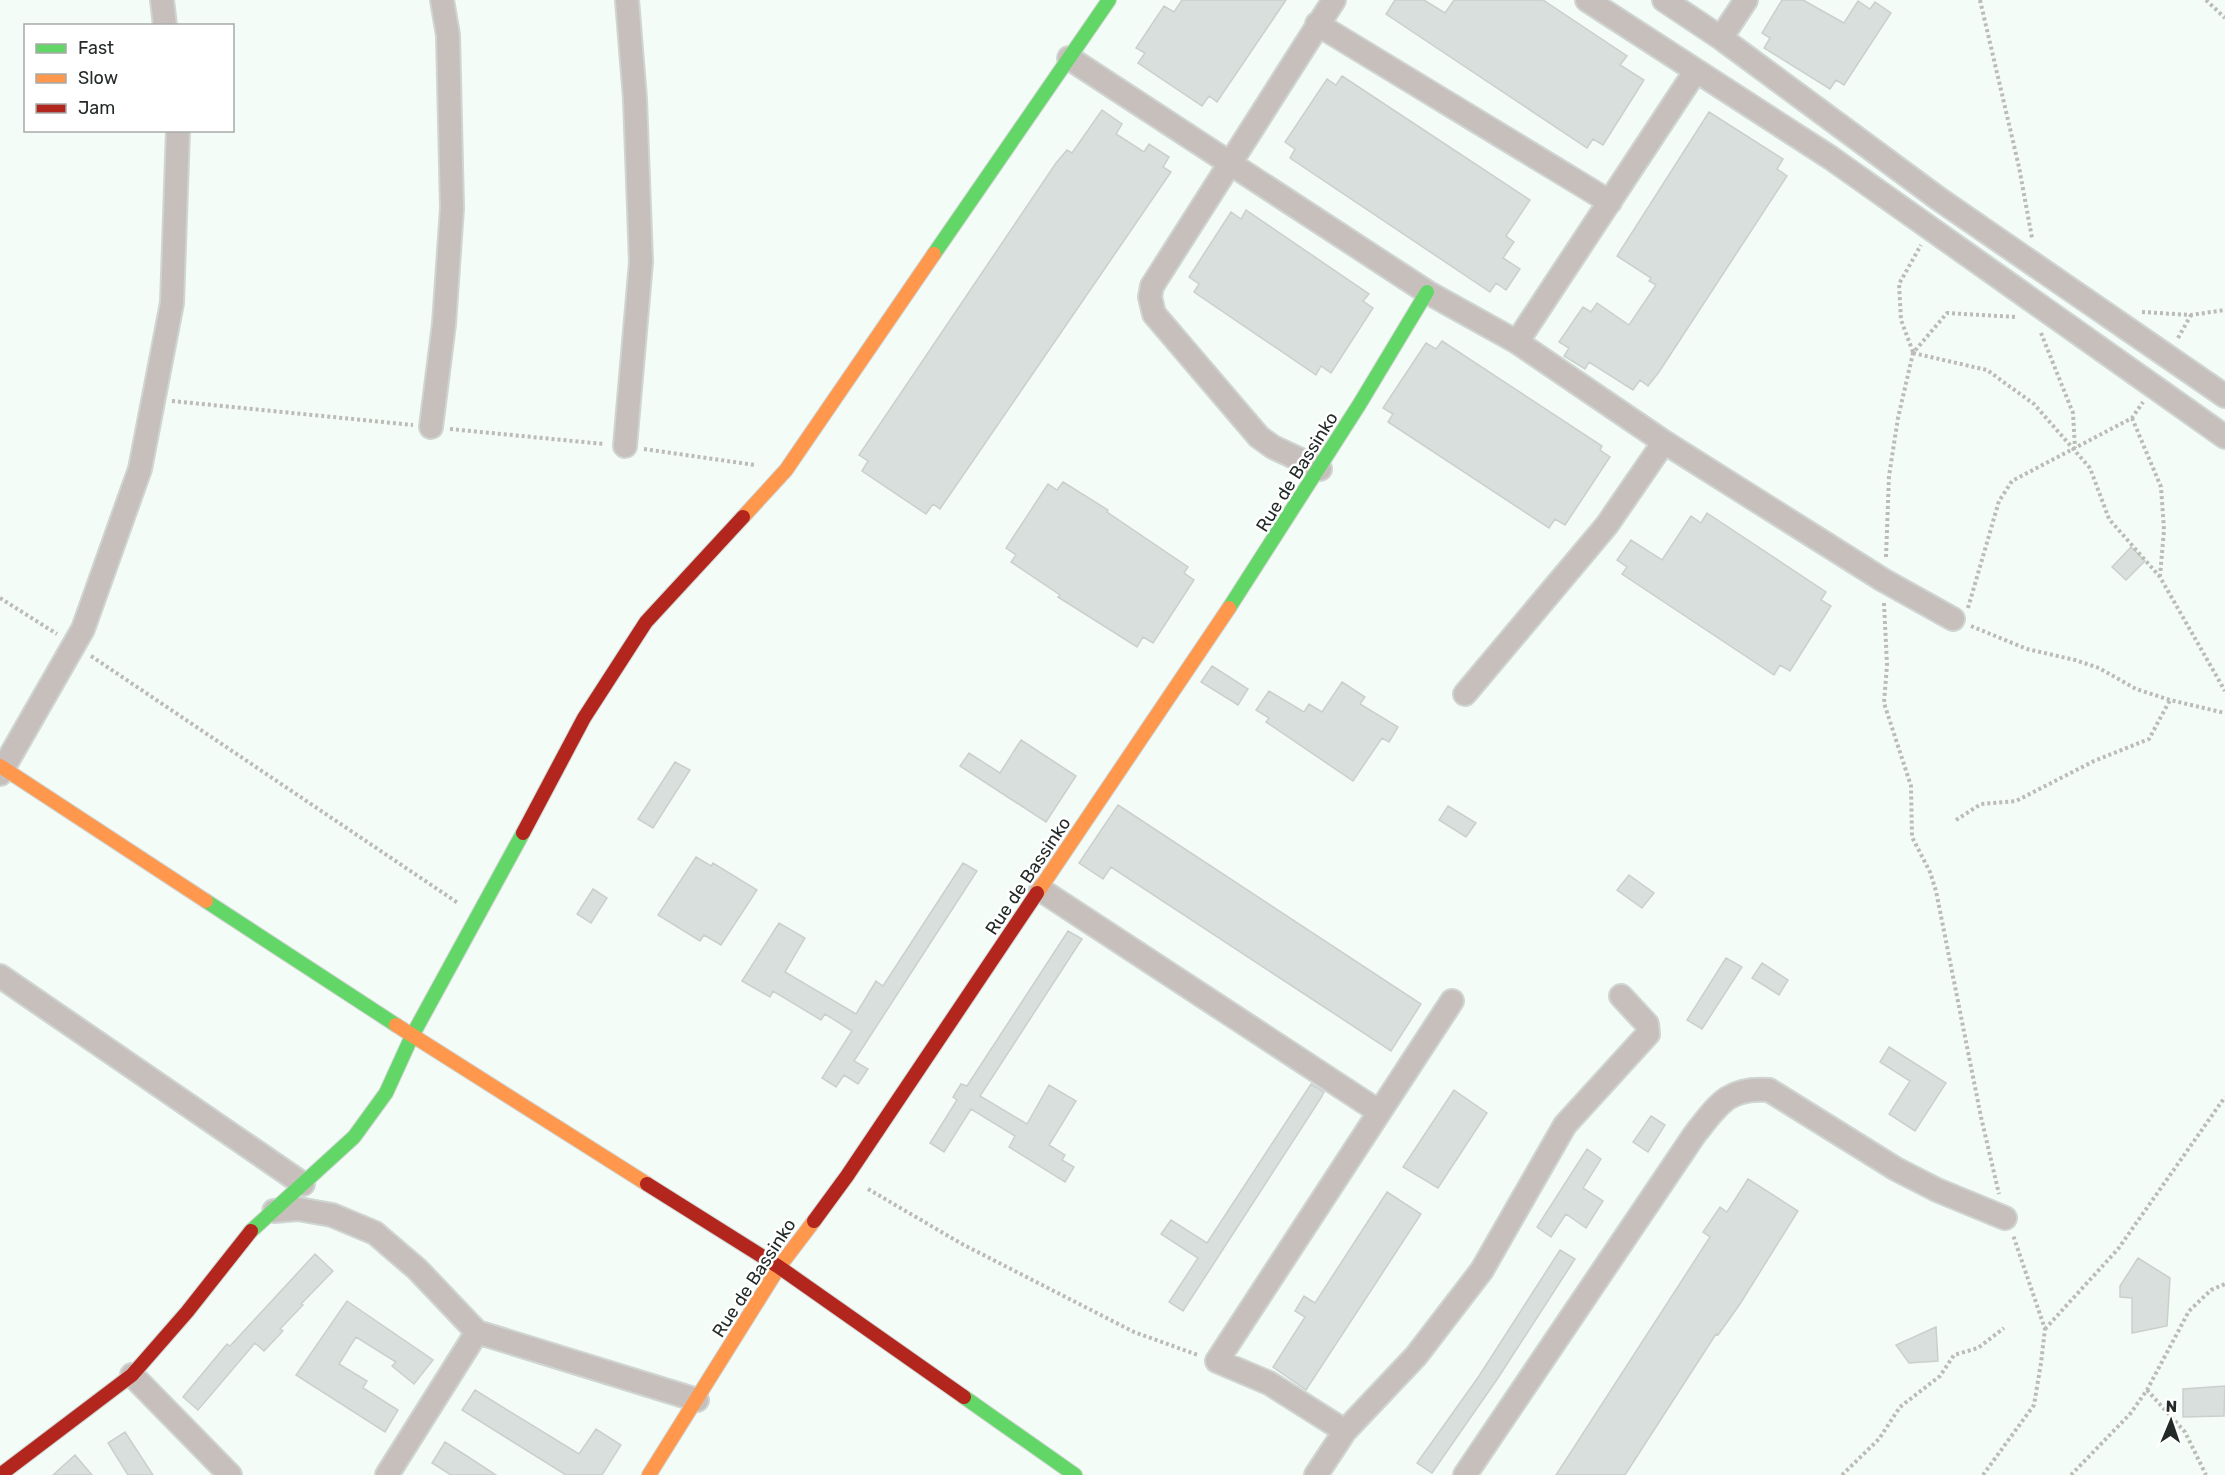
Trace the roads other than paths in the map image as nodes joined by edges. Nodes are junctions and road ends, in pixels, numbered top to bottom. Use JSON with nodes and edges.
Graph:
{"nodes":[{"id":1,"x":162,"y":0,"type":"edge"},
{"id":2,"x":442,"y":0,"type":"edge"},
{"id":3,"x":627,"y":0,"type":"edge"},
{"id":4,"x":1109,"y":0,"type":"edge"},
{"id":5,"x":1334,"y":0,"type":"edge"},
{"id":6,"x":1587,"y":0,"type":"edge"},
{"id":7,"x":1664,"y":0,"type":"edge"},
{"id":8,"x":1746,"y":0,"type":"edge"},
{"id":9,"x":165,"y":24,"type":"edge"},
{"id":10,"x":1317,"y":24,"type":"junction"},
{"id":11,"x":1721,"y":38,"type":"junction"},
{"id":12,"x":1069,"y":58,"type":"junction"},
{"id":13,"x":1695,"y":72,"type":"junction"},
{"id":14,"x":177,"y":132,"type":"edge"},
{"id":15,"x":1229,"y":162,"type":"junction"},
{"id":16,"x":1610,"y":202,"type":"junction"},
{"id":17,"x":1428,"y":292,"type":"junction"},
{"id":18,"x":1517,"y":342,"type":"junction"},
{"id":19,"x":2225,"y":396,"type":"edge"},
{"id":20,"x":431,"y":427,"type":"road end"},
{"id":21,"x":2225,"y":437,"type":"edge"},
{"id":22,"x":1664,"y":442,"type":"junction"},
{"id":23,"x":625,"y":446,"type":"road end"},
{"id":24,"x":1320,"y":469,"type":"junction"},
{"id":25,"x":1959,"y":621,"type":"road end"},
{"id":26,"x":1465,"y":694,"type":"dead end"},
{"id":27,"x":1,"y":769,"type":"edge"},
{"id":28,"x":1041,"y":890,"type":"junction"},
{"id":29,"x":0,"y":976,"type":"edge"},
{"id":30,"x":1621,"y":996,"type":"dead end"},
{"id":31,"x":1452,"y":1000,"type":"dead end"},
{"id":32,"x":412,"y":1036,"type":"junction"},
{"id":33,"x":1378,"y":1111,"type":"junction"},
{"id":34,"x":303,"y":1184,"type":"junction"},
{"id":35,"x":274,"y":1210,"type":"junction"},
{"id":36,"x":2005,"y":1218,"type":"road end"},
{"id":37,"x":779,"y":1267,"type":"junction"},
{"id":38,"x":477,"y":1332,"type":"junction"},
{"id":39,"x":132,"y":1375,"type":"junction"},
{"id":40,"x":697,"y":1400,"type":"junction"},
{"id":41,"x":1345,"y":1431,"type":"junction"},
{"id":42,"x":0,"y":1475,"type":"edge"},
{"id":43,"x":230,"y":1475,"type":"edge"},
{"id":44,"x":387,"y":1475,"type":"edge"},
{"id":45,"x":649,"y":1475,"type":"edge"},
{"id":46,"x":1075,"y":1475,"type":"edge"},
{"id":47,"x":1316,"y":1475,"type":"edge"},
{"id":48,"x":1465,"y":1475,"type":"edge"}],
"edges":[{"from":1,"to":9,"type":"street"},
{"from":2,"to":20,"type":"street"},
{"from":3,"to":23,"type":"street"},
{"from":4,"to":12,"type":"street"},
{"from":5,"to":10,"type":"street"},
{"from":6,"to":13,"type":"street"},
{"from":7,"to":11,"type":"street"},
{"from":8,"to":11,"type":"street"},
{"from":10,"to":15,"type":"street"},
{"from":10,"to":16,"type":"street"},
{"from":11,"to":19,"type":"street"},
{"from":12,"to":15,"type":"street"},
{"from":12,"to":32,"type":"street"},
{"from":13,"to":16,"type":"street"},
{"from":13,"to":21,"type":"street"},
{"from":14,"to":27,"type":"street"},
{"from":15,"to":17,"type":"street"},
{"from":15,"to":24,"type":"street"},
{"from":16,"to":18,"type":"street"},
{"from":17,"to":18,"type":"street"},
{"from":17,"to":24,"type":"street","name":"Rue de Bassinko"},
{"from":18,"to":22,"type":"street"},
{"from":22,"to":25,"type":"street"},
{"from":22,"to":26,"type":"street"},
{"from":24,"to":28,"type":"street","name":"Rue de Bassinko"},
{"from":27,"to":32,"type":"street"},
{"from":28,"to":33,"type":"street"},
{"from":28,"to":37,"type":"street","name":"Rue de Bassinko"},
{"from":29,"to":34,"type":"street"},
{"from":30,"to":41,"type":"street"},
{"from":31,"to":33,"type":"street"},
{"from":32,"to":34,"type":"street"},
{"from":32,"to":37,"type":"street"},
{"from":33,"to":41,"type":"street"},
{"from":34,"to":35,"type":"street"},
{"from":35,"to":38,"type":"street"},
{"from":35,"to":39,"type":"street"},
{"from":36,"to":48,"type":"street"},
{"from":37,"to":40,"type":"street","name":"Rue de Bassinko"},
{"from":37,"to":46,"type":"street"},
{"from":38,"to":40,"type":"street"},
{"from":38,"to":44,"type":"street"},
{"from":39,"to":42,"type":"street"},
{"from":39,"to":43,"type":"street"},
{"from":40,"to":45,"type":"street","name":"Rue de Bassinko"},
{"from":41,"to":47,"type":"street"}]}
